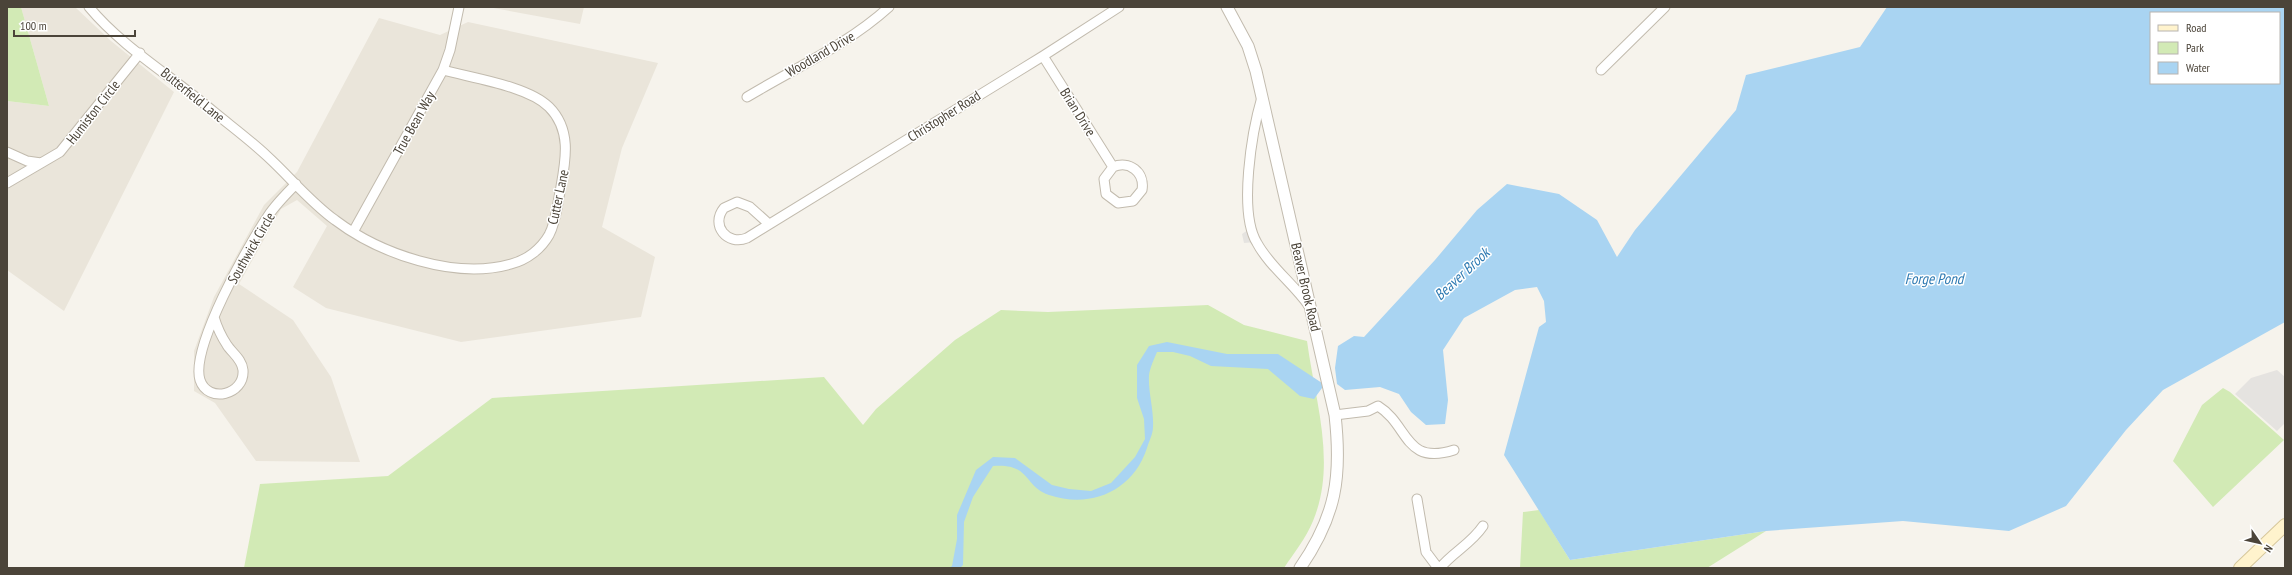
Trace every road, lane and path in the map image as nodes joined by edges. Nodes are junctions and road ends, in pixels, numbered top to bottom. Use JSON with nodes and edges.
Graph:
{"nodes":[{"id":1,"x":89,"y":7,"type":"edge"},
{"id":2,"x":460,"y":7,"type":"edge"},
{"id":3,"x":889,"y":7,"type":"edge"},
{"id":4,"x":1119,"y":7,"type":"edge"},
{"id":5,"x":1227,"y":7,"type":"edge"},
{"id":6,"x":1665,"y":7,"type":"edge"},
{"id":7,"x":140,"y":53,"type":"junction"},
{"id":8,"x":1044,"y":56,"type":"junction"},
{"id":9,"x":443,"y":70,"type":"junction"},
{"id":10,"x":1602,"y":70,"type":"dead end"},
{"id":11,"x":1262,"y":95,"type":"junction"},
{"id":12,"x":747,"y":97,"type":"dead end"},
{"id":13,"x":7,"y":152,"type":"edge"},
{"id":14,"x":41,"y":163,"type":"junction"},
{"id":15,"x":1113,"y":167,"type":"junction"},
{"id":16,"x":7,"y":183,"type":"edge"},
{"id":17,"x":296,"y":184,"type":"junction"},
{"id":18,"x":769,"y":224,"type":"junction"},
{"id":19,"x":353,"y":232,"type":"junction"},
{"id":20,"x":1311,"y":309,"type":"junction"},
{"id":21,"x":214,"y":318,"type":"junction"},
{"id":22,"x":1334,"y":411,"type":"junction"},
{"id":23,"x":1454,"y":450,"type":"dead end"},
{"id":24,"x":1417,"y":499,"type":"dead end"},
{"id":25,"x":2285,"y":525,"type":"edge"},
{"id":26,"x":1483,"y":526,"type":"dead end"},
{"id":27,"x":1300,"y":568,"type":"edge"},
{"id":28,"x":1439,"y":568,"type":"edge"},
{"id":29,"x":2240,"y":568,"type":"edge"}],
"edges":[{"from":1,"to":7,"type":"street","name":"Butterfield Lane"},
{"from":2,"to":9,"type":"street","name":"True Bean Way"},
{"from":3,"to":12,"type":"street","name":"Woodland Drive"},
{"from":4,"to":8,"type":"street","name":"Christopher Road"},
{"from":5,"to":11,"type":"street","name":"Beaver Brook Road"},
{"from":6,"to":10,"type":"street"},
{"from":7,"to":14,"type":"street","name":"Humiston Circle"},
{"from":7,"to":17,"type":"street","name":"Butterfield Lane"},
{"from":8,"to":15,"type":"street","name":"Brian Drive"},
{"from":8,"to":18,"type":"street","name":"Christopher Road"},
{"from":9,"to":19,"type":"street","name":"True Bean Way"},
{"from":9,"to":19,"type":"street","name":"Cutter Lane"},
{"from":11,"to":20,"type":"street","name":"Beaver Brook Road"},
{"from":11,"to":20,"type":"street"},
{"from":13,"to":14,"type":"street"},
{"from":14,"to":16,"type":"street","name":"Humiston Circle"},
{"from":15,"to":15,"type":"street"},
{"from":17,"to":19,"type":"street","name":"Cutter Lane"},
{"from":17,"to":21,"type":"street","name":"Southwick Circle"},
{"from":18,"to":18,"type":"street","name":"Christopher Road"},
{"from":20,"to":22,"type":"street","name":"Beaver Brook Road"},
{"from":21,"to":21,"type":"street","name":"Southwick Circle"},
{"from":22,"to":23,"type":"street"},
{"from":22,"to":27,"type":"street","name":"Beaver Brook Road"},
{"from":24,"to":28,"type":"street"},
{"from":25,"to":29,"type":"main road"},
{"from":26,"to":28,"type":"street"}]}
